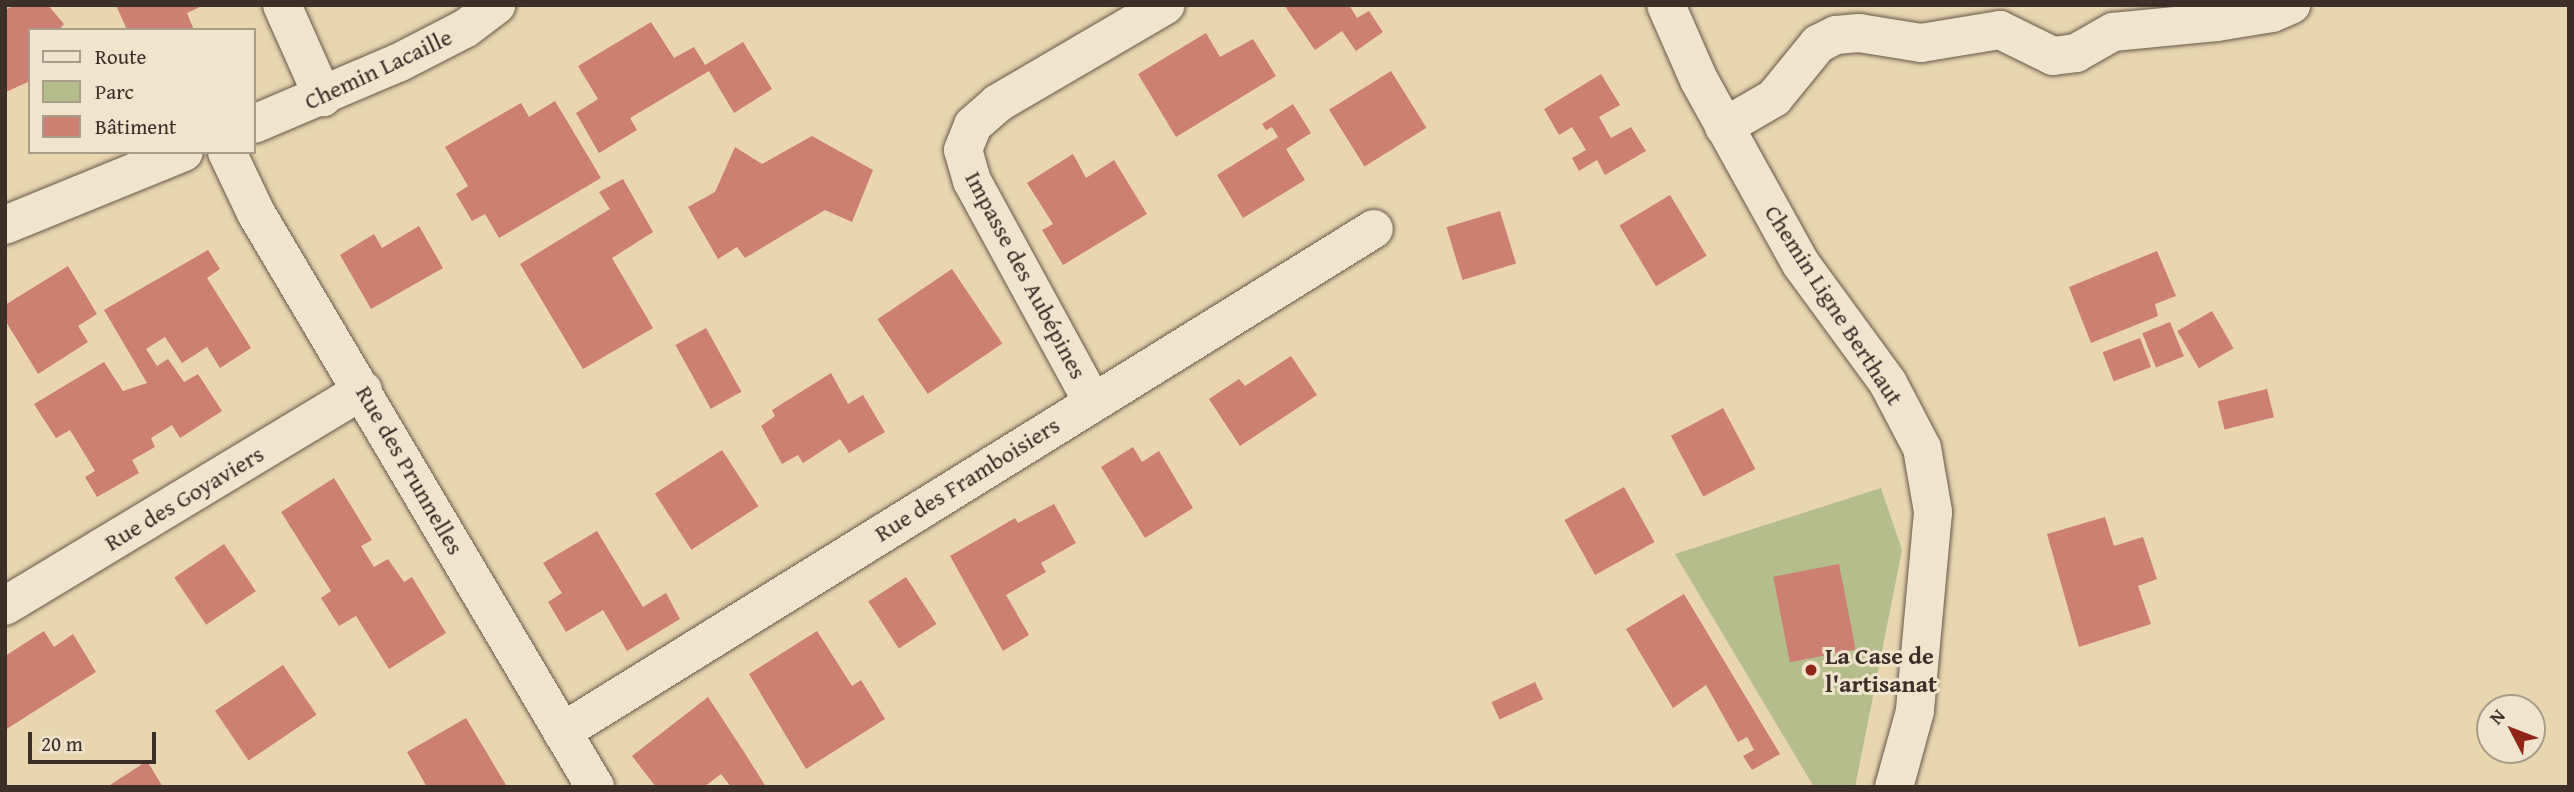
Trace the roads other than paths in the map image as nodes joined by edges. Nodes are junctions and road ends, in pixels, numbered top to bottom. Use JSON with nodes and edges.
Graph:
{"nodes":[{"id":1,"x":282,"y":5,"type":"edge"},
{"id":2,"x":496,"y":5,"type":"edge"},
{"id":3,"x":1166,"y":5,"type":"edge"},
{"id":4,"x":1666,"y":5,"type":"edge"},
{"id":5,"x":2291,"y":5,"type":"edge"},
{"id":6,"x":323,"y":97,"type":"junction"},
{"id":7,"x":256,"y":123,"type":"edge"},
{"id":8,"x":1724,"y":127,"type":"junction"},
{"id":9,"x":179,"y":154,"type":"edge"},
{"id":10,"x":228,"y":154,"type":"edge"},
{"id":11,"x":5,"y":225,"type":"edge"},
{"id":12,"x":1374,"y":229,"type":"dead end"},
{"id":13,"x":363,"y":390,"type":"junction"},
{"id":14,"x":1092,"y":401,"type":"junction"},
{"id":15,"x":5,"y":606,"type":"edge"},
{"id":16,"x":562,"y":732,"type":"junction"},
{"id":17,"x":596,"y":787,"type":"edge"},
{"id":18,"x":1894,"y":787,"type":"edge"}],
"edges":[{"from":1,"to":6,"type":"street"},
{"from":2,"to":6,"type":"street","name":"Chemin Lacaille"},
{"from":3,"to":14,"type":"street","name":"Impasse des Aubépines"},
{"from":4,"to":8,"type":"street","name":"Chemin Ligne Berthaut"},
{"from":5,"to":8,"type":"street"},
{"from":6,"to":7,"type":"street","name":"Chemin Lacaille"},
{"from":8,"to":18,"type":"street","name":"Chemin Ligne Berthaut"},
{"from":9,"to":11,"type":"street"},
{"from":10,"to":13,"type":"street","name":"Rue des Prunnelles"},
{"from":12,"to":14,"type":"street","name":"Rue des Framboisiers"},
{"from":13,"to":15,"type":"street","name":"Rue des Goyaviers"},
{"from":13,"to":16,"type":"street","name":"Rue des Prunnelles"},
{"from":14,"to":16,"type":"street","name":"Rue des Framboisiers"},
{"from":16,"to":17,"type":"street","name":"Rue des Prunnelles"}]}
